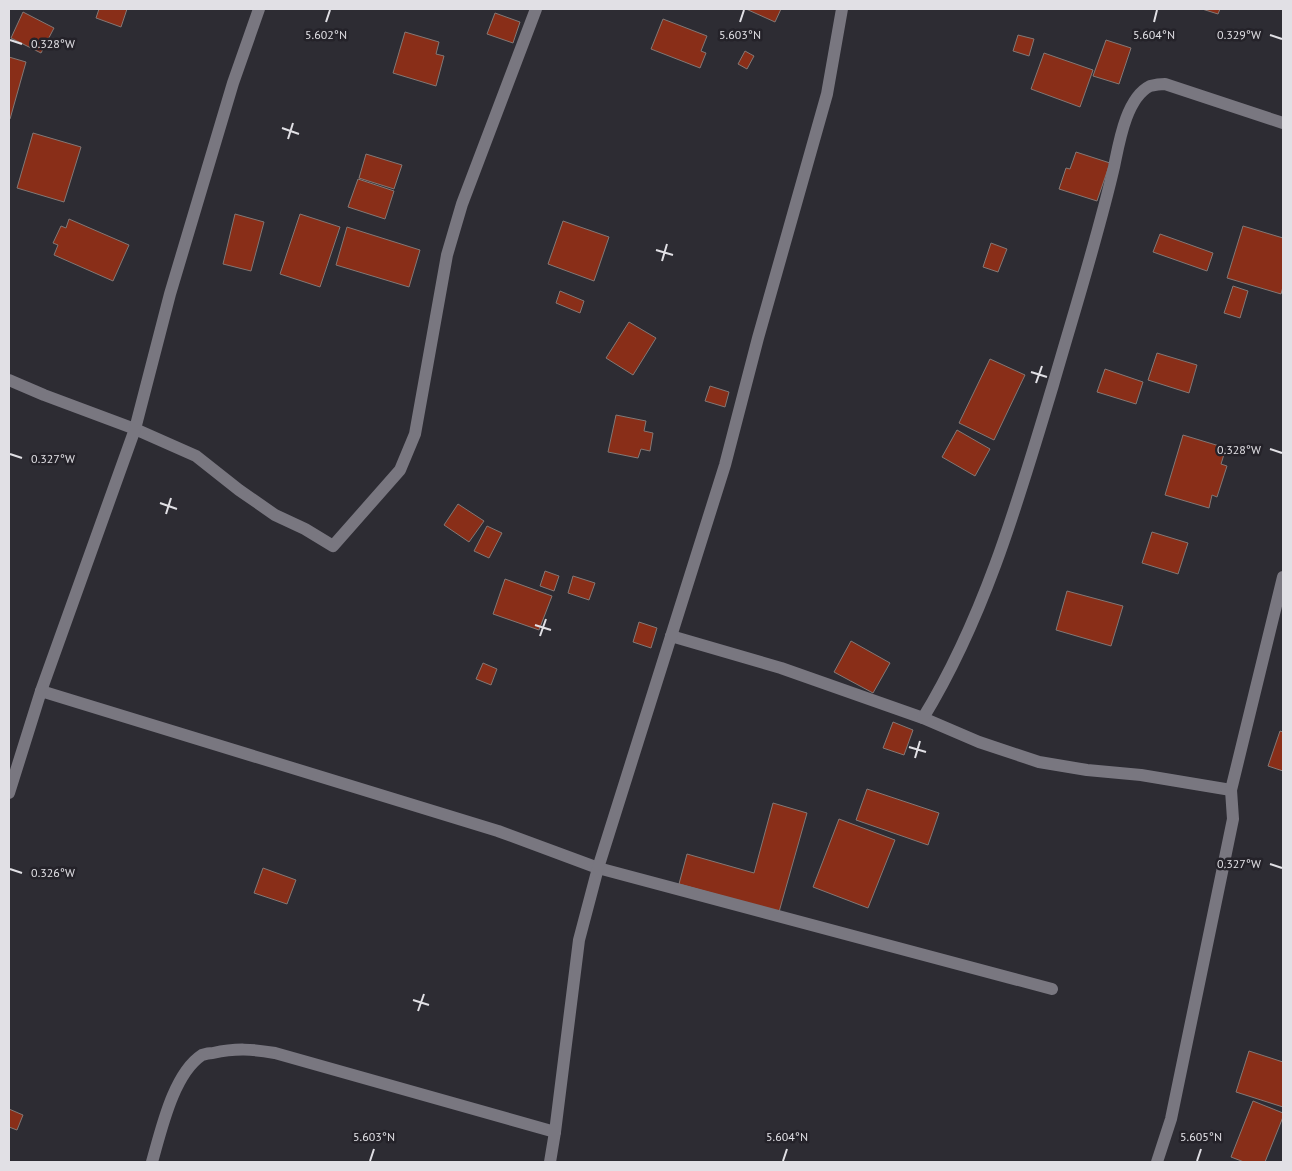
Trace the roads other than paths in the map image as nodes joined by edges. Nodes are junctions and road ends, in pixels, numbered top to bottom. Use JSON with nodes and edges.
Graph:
{"nodes":[{"id":1,"x":259,"y":9,"type":"edge"},
{"id":2,"x":536,"y":9,"type":"edge"},
{"id":3,"x":842,"y":9,"type":"edge"},
{"id":4,"x":1283,"y":123,"type":"edge"},
{"id":5,"x":9,"y":380,"type":"edge"},
{"id":6,"x":135,"y":429,"type":"junction"},
{"id":7,"x":1283,"y":578,"type":"edge"},
{"id":8,"x":1280,"y":598,"type":"edge"},
{"id":9,"x":671,"y":636,"type":"junction"},
{"id":10,"x":41,"y":691,"type":"junction"},
{"id":11,"x":923,"y":718,"type":"junction"},
{"id":12,"x":1231,"y":790,"type":"junction"},
{"id":13,"x":9,"y":793,"type":"edge"},
{"id":14,"x":598,"y":868,"type":"junction"},
{"id":15,"x":1052,"y":989,"type":"dead end"},
{"id":16,"x":555,"y":1132,"type":"junction"},
{"id":17,"x":152,"y":1162,"type":"edge"},
{"id":18,"x":550,"y":1162,"type":"edge"},
{"id":19,"x":1157,"y":1162,"type":"edge"}],
"edges":[{"from":1,"to":6,"type":"street"},
{"from":2,"to":6,"type":"street"},
{"from":3,"to":9,"type":"street"},
{"from":4,"to":11,"type":"street"},
{"from":5,"to":6,"type":"street"},
{"from":6,"to":10,"type":"street"},
{"from":7,"to":8,"type":"street"},
{"from":8,"to":12,"type":"street"},
{"from":9,"to":11,"type":"street"},
{"from":9,"to":14,"type":"street"},
{"from":10,"to":13,"type":"street"},
{"from":10,"to":14,"type":"street"},
{"from":11,"to":12,"type":"street"},
{"from":12,"to":19,"type":"street"},
{"from":14,"to":15,"type":"street"},
{"from":14,"to":16,"type":"street"},
{"from":16,"to":17,"type":"street"},
{"from":16,"to":18,"type":"street"}]}
